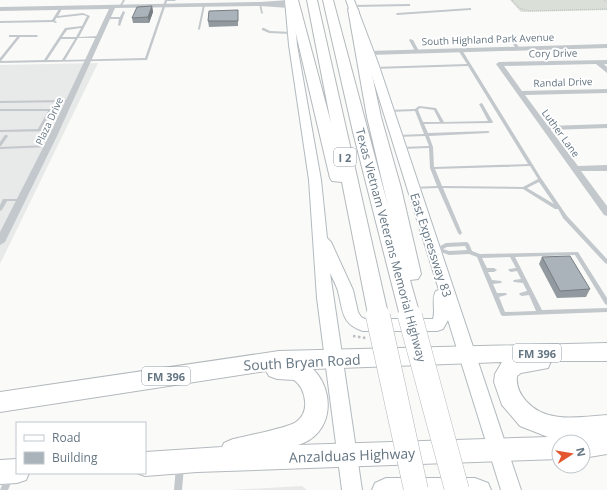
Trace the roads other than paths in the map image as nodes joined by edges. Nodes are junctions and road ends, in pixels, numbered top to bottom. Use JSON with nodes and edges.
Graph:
{"nodes":[{"id":1,"x":124,"y":0,"type":"edge"},
{"id":2,"x":175,"y":0,"type":"edge"},
{"id":3,"x":312,"y":0,"type":"edge"},
{"id":4,"x":328,"y":0,"type":"edge"},
{"id":5,"x":165,"y":2,"type":"edge"},
{"id":6,"x":234,"y":2,"type":"edge"},
{"id":7,"x":290,"y":2,"type":"edge"},
{"id":8,"x":260,"y":4,"type":"junction"},
{"id":9,"x":204,"y":5,"type":"junction"},
{"id":10,"x":351,"y":5,"type":"edge"},
{"id":11,"x":116,"y":6,"type":"junction"},
{"id":12,"x":62,"y":8,"type":"junction"},
{"id":13,"x":0,"y":9,"type":"edge"},
{"id":14,"x":470,"y":9,"type":"dead end"},
{"id":15,"x":124,"y":12,"type":"dead end"},
{"id":16,"x":262,"y":13,"type":"dead end"},
{"id":17,"x":413,"y":13,"type":"junction"},
{"id":18,"x":397,"y":14,"type":"dead end"},
{"id":19,"x":56,"y":16,"type":"junction"},
{"id":20,"x":107,"y":18,"type":"junction"},
{"id":21,"x":122,"y":18,"type":"junction"},
{"id":22,"x":0,"y":22,"type":"edge"},
{"id":23,"x":119,"y":24,"type":"dead end"},
{"id":24,"x":83,"y":28,"type":"junction"},
{"id":25,"x":263,"y":28,"type":"dead end"},
{"id":26,"x":199,"y":29,"type":"dead end"},
{"id":27,"x":292,"y":33,"type":"junction"},
{"id":28,"x":10,"y":36,"type":"dead end"},
{"id":29,"x":19,"y":36,"type":"junction"},
{"id":30,"x":37,"y":36,"type":"dead end"},
{"id":31,"x":98,"y":37,"type":"junction"},
{"id":32,"x":60,"y":38,"type":"junction"},
{"id":33,"x":77,"y":38,"type":"junction"},
{"id":34,"x":411,"y":40,"type":"dead end"},
{"id":35,"x":484,"y":41,"type":"dead end"},
{"id":36,"x":607,"y":46,"type":"edge"},
{"id":37,"x":518,"y":49,"type":"junction"},
{"id":38,"x":460,"y":50,"type":"junction"},
{"id":39,"x":417,"y":51,"type":"junction"},
{"id":40,"x":369,"y":53,"type":"junction"},
{"id":41,"x":88,"y":60,"type":"junction"},
{"id":42,"x":45,"y":61,"type":"junction"},
{"id":43,"x":63,"y":61,"type":"junction"},
{"id":44,"x":0,"y":62,"type":"edge"},
{"id":45,"x":598,"y":62,"type":"junction"},
{"id":46,"x":607,"y":62,"type":"edge"},
{"id":47,"x":499,"y":64,"type":"joint"},
{"id":48,"x":469,"y":65,"type":"junction"},
{"id":49,"x":374,"y":68,"type":"junction"},
{"id":50,"x":607,"y":71,"type":"edge"},
{"id":51,"x":607,"y":91,"type":"edge"},
{"id":52,"x":520,"y":93,"type":"junction"},
{"id":53,"x":69,"y":100,"type":"junction"},
{"id":54,"x":0,"y":102,"type":"edge"},
{"id":55,"x":481,"y":104,"type":"dead end"},
{"id":56,"x":0,"y":110,"type":"edge"},
{"id":57,"x":416,"y":110,"type":"junction"},
{"id":58,"x":388,"y":111,"type":"junction"},
{"id":59,"x":443,"y":123,"type":"junction"},
{"id":60,"x":422,"y":124,"type":"junction"},
{"id":61,"x":607,"y":126,"type":"edge"},
{"id":62,"x":545,"y":128,"type":"junction"},
{"id":63,"x":39,"y":130,"type":"junction"},
{"id":64,"x":56,"y":130,"type":"junction"},
{"id":65,"x":0,"y":131,"type":"edge"},
{"id":66,"x":488,"y":132,"type":"dead end"},
{"id":67,"x":426,"y":135,"type":"junction"},
{"id":68,"x":6,"y":136,"type":"dead end"},
{"id":69,"x":396,"y":136,"type":"junction"},
{"id":70,"x":0,"y":145,"type":"edge"},
{"id":71,"x":48,"y":146,"type":"junction"},
{"id":72,"x":431,"y":147,"type":"junction"},
{"id":73,"x":0,"y":148,"type":"edge"},
{"id":74,"x":400,"y":148,"type":"junction"},
{"id":75,"x":531,"y":165,"type":"junction"},
{"id":76,"x":432,"y":168,"type":"junction"},
{"id":77,"x":607,"y":168,"type":"edge"},
{"id":78,"x":575,"y":169,"type":"junction"},
{"id":79,"x":540,"y":180,"type":"junction"},
{"id":80,"x":440,"y":187,"type":"junction"},
{"id":81,"x":413,"y":188,"type":"junction"},
{"id":82,"x":524,"y":188,"type":"junction"},
{"id":83,"x":21,"y":200,"type":"junction"},
{"id":84,"x":0,"y":210,"type":"edge"},
{"id":85,"x":560,"y":210,"type":"junction"},
{"id":86,"x":607,"y":213,"type":"edge"},
{"id":87,"x":319,"y":230,"type":"junction"},
{"id":88,"x":460,"y":233,"type":"dead end"},
{"id":89,"x":0,"y":242,"type":"edge"},
{"id":90,"x":436,"y":249,"type":"junction"},
{"id":91,"x":470,"y":252,"type":"junction"},
{"id":92,"x":512,"y":255,"type":"junction"},
{"id":93,"x":479,"y":256,"type":"junction"},
{"id":94,"x":607,"y":262,"type":"edge"},
{"id":95,"x":438,"y":266,"type":"junction"},
{"id":96,"x":519,"y":269,"type":"junction"},
{"id":97,"x":485,"y":270,"type":"junction"},
{"id":98,"x":494,"y":270,"type":"dead end"},
{"id":99,"x":511,"y":270,"type":"dead end"},
{"id":100,"x":370,"y":280,"type":"junction"},
{"id":101,"x":516,"y":281,"type":"dead end"},
{"id":102,"x":524,"y":281,"type":"junction"},
{"id":103,"x":490,"y":282,"type":"junction"},
{"id":104,"x":499,"y":282,"type":"dead end"},
{"id":105,"x":530,"y":293,"type":"junction"},
{"id":106,"x":504,"y":294,"type":"dead end"},
{"id":107,"x":522,"y":294,"type":"dead end"},
{"id":108,"x":495,"y":295,"type":"junction"},
{"id":109,"x":607,"y":303,"type":"edge"},
{"id":110,"x":408,"y":307,"type":"junction"},
{"id":111,"x":607,"y":310,"type":"edge"},
{"id":112,"x":540,"y":312,"type":"junction"},
{"id":113,"x":602,"y":352,"type":"edge"},
{"id":114,"x":467,"y":354,"type":"junction"},
{"id":115,"x":334,"y":360,"type":"junction"},
{"id":116,"x":186,"y":373,"type":"junction"},
{"id":117,"x":0,"y":398,"type":"edge"},
{"id":118,"x":24,"y":398,"type":"junction"},
{"id":119,"x":0,"y":402,"type":"edge"},
{"id":120,"x":607,"y":426,"type":"edge"},
{"id":121,"x":607,"y":443,"type":"edge"},
{"id":122,"x":591,"y":445,"type":"edge"},
{"id":123,"x":551,"y":448,"type":"edge"},
{"id":124,"x":498,"y":451,"type":"junction"},
{"id":125,"x":347,"y":455,"type":"junction"},
{"id":126,"x":189,"y":461,"type":"junction"},
{"id":127,"x":146,"y":464,"type":"edge"},
{"id":128,"x":178,"y":490,"type":"edge"},
{"id":129,"x":352,"y":490,"type":"edge"},
{"id":130,"x":382,"y":490,"type":"edge"},
{"id":131,"x":416,"y":490,"type":"edge"},
{"id":132,"x":457,"y":490,"type":"edge"},
{"id":133,"x":481,"y":490,"type":"edge"},
{"id":134,"x":511,"y":490,"type":"edge"}],
"edges":[{"from":1,"to":11,"type":"lane"},
{"from":2,"to":5,"type":"lane"},
{"from":3,"to":100,"type":"highway","name":"Texas Vietnam Veterans Memorial Highway","number":"I 2"},
{"from":4,"to":110,"type":"highway","name":"Texas Vietnam Veterans Memorial Highway","number":"I 2"},
{"from":5,"to":9,"type":"street"},
{"from":5,"to":11,"type":"street"},
{"from":5,"to":41,"type":"lane"},
{"from":6,"to":8,"type":"street"},
{"from":6,"to":9,"type":"street"},
{"from":7,"to":8,"type":"street"},
{"from":7,"to":27,"type":"main road"},
{"from":7,"to":100,"type":"highway"},
{"from":8,"to":16,"type":"lane"},
{"from":9,"to":26,"type":"lane"},
{"from":10,"to":17,"type":"lane"},
{"from":10,"to":40,"type":"main road","name":"East Expressway 83"},
{"from":10,"to":110,"type":"highway"},
{"from":11,"to":12,"type":"street"},
{"from":11,"to":20,"type":"street","name":"Plaza Drive"},
{"from":12,"to":13,"type":"street"},
{"from":12,"to":19,"type":"lane"},
{"from":14,"to":17,"type":"lane"},
{"from":15,"to":21,"type":"lane"},
{"from":17,"to":18,"type":"lane"},
{"from":19,"to":22,"type":"lane"},
{"from":19,"to":24,"type":"lane"},
{"from":20,"to":21,"type":"lane"},
{"from":20,"to":31,"type":"street","name":"Plaza Drive"},
{"from":21,"to":23,"type":"lane"},
{"from":24,"to":32,"type":"lane"},
{"from":24,"to":33,"type":"lane"},
{"from":25,"to":27,"type":"lane"},
{"from":27,"to":87,"type":"main road"},
{"from":28,"to":29,"type":"lane"},
{"from":29,"to":30,"type":"lane"},
{"from":29,"to":44,"type":"lane"},
{"from":31,"to":33,"type":"lane"},
{"from":31,"to":41,"type":"street","name":"Plaza Drive"},
{"from":32,"to":33,"type":"lane"},
{"from":32,"to":42,"type":"lane"},
{"from":33,"to":43,"type":"lane"},
{"from":34,"to":39,"type":"lane"},
{"from":35,"to":37,"type":"lane"},
{"from":36,"to":37,"type":"street","name":"South Highland Park Avenue"},
{"from":37,"to":38,"type":"street","name":"South Highland Park Avenue"},
{"from":38,"to":39,"type":"street","name":"South Highland Park Avenue"},
{"from":38,"to":48,"type":"lane"},
{"from":39,"to":40,"type":"street","name":"South Highland Park Avenue"},
{"from":40,"to":49,"type":"main road","name":"East Expressway 83"},
{"from":41,"to":43,"type":"lane"},
{"from":41,"to":53,"type":"street","name":"Plaza Drive"},
{"from":42,"to":43,"type":"lane"},
{"from":42,"to":44,"type":"lane"},
{"from":45,"to":46,"type":"street","name":"Cory Drive"},
{"from":45,"to":47,"type":"street","name":"Cory Drive"},
{"from":45,"to":50,"type":"street"},
{"from":47,"to":52,"type":"street","name":"Luther Lane"},
{"from":48,"to":49,"type":"lane"},
{"from":48,"to":75,"type":"lane"},
{"from":49,"to":58,"type":"main road","name":"East Expressway 83"},
{"from":51,"to":52,"type":"street","name":"Randal Drive"},
{"from":52,"to":62,"type":"street","name":"Luther Lane"},
{"from":53,"to":54,"type":"lane"},
{"from":53,"to":64,"type":"street","name":"Plaza Drive"},
{"from":55,"to":59,"type":"lane"},
{"from":56,"to":63,"type":"lane"},
{"from":57,"to":58,"type":"lane"},
{"from":57,"to":59,"type":"lane"},
{"from":57,"to":60,"type":"lane"},
{"from":58,"to":69,"type":"main road","name":"East Expressway 83"},
{"from":59,"to":60,"type":"lane"},
{"from":60,"to":67,"type":"lane"},
{"from":61,"to":62,"type":"street"},
{"from":62,"to":78,"type":"street","name":"Luther Lane"},
{"from":63,"to":64,"type":"lane"},
{"from":63,"to":65,"type":"lane"},
{"from":64,"to":71,"type":"street","name":"Plaza Drive"},
{"from":66,"to":67,"type":"lane"},
{"from":67,"to":69,"type":"lane"},
{"from":67,"to":72,"type":"lane"},
{"from":68,"to":70,"type":"lane"},
{"from":69,"to":74,"type":"main road","name":"East Expressway 83"},
{"from":71,"to":73,"type":"lane"},
{"from":71,"to":83,"type":"street","name":"Plaza Drive"},
{"from":72,"to":74,"type":"lane"},
{"from":72,"to":76,"type":"lane"},
{"from":74,"to":81,"type":"main road","name":"East Expressway 83"},
{"from":75,"to":76,"type":"lane"},
{"from":75,"to":79,"type":"lane"},
{"from":76,"to":80,"type":"lane"},
{"from":77,"to":78,"type":"street"},
{"from":78,"to":86,"type":"street","name":"Luther Lane"},
{"from":79,"to":82,"type":"lane"},
{"from":79,"to":85,"type":"lane"},
{"from":80,"to":81,"type":"lane"},
{"from":80,"to":82,"type":"lane"},
{"from":80,"to":88,"type":"lane"},
{"from":81,"to":90,"type":"main road","name":"East Expressway 83"},
{"from":82,"to":85,"type":"lane"},
{"from":83,"to":84,"type":"lane"},
{"from":83,"to":89,"type":"street","name":"Plaza Drive"},
{"from":85,"to":94,"type":"lane"},
{"from":87,"to":95,"type":"main road"},
{"from":87,"to":115,"type":"main road"},
{"from":90,"to":91,"type":"lane"},
{"from":90,"to":91,"type":"lane"},
{"from":90,"to":95,"type":"main road","name":"East Expressway 83"},
{"from":91,"to":93,"type":"lane"},
{"from":92,"to":93,"type":"lane"},
{"from":92,"to":96,"type":"lane"},
{"from":92,"to":109,"type":"lane"},
{"from":93,"to":97,"type":"lane"},
{"from":95,"to":114,"type":"main road","name":"East Expressway 83"},
{"from":96,"to":99,"type":"lane"},
{"from":96,"to":102,"type":"lane"},
{"from":97,"to":98,"type":"lane"},
{"from":97,"to":103,"type":"lane"},
{"from":100,"to":131,"type":"highway","name":"Texas Vietnam Veterans Memorial Highway","number":"I 2","bridge":true},
{"from":101,"to":102,"type":"lane"},
{"from":102,"to":105,"type":"lane"},
{"from":103,"to":104,"type":"lane"},
{"from":103,"to":108,"type":"lane"},
{"from":105,"to":107,"type":"lane"},
{"from":105,"to":112,"type":"lane"},
{"from":106,"to":108,"type":"lane"},
{"from":108,"to":112,"type":"lane"},
{"from":110,"to":132,"type":"highway","name":"Texas Vietnam Veterans Memorial Highway","number":"I 2","bridge":true},
{"from":111,"to":112,"type":"lane"},
{"from":113,"to":114,"type":"highway","name":"South Bryan Road","number":"FM 396"},
{"from":113,"to":120,"type":"highway"},
{"from":114,"to":115,"type":"highway","name":"South Bryan Road","number":"FM 396"},
{"from":114,"to":124,"type":"main road","name":"East Expressway 83"},
{"from":115,"to":116,"type":"highway","name":"South Bryan Road","number":"FM 396"},
{"from":115,"to":125,"type":"main road"},
{"from":116,"to":118,"type":"highway","name":"South Bryan Road","number":"FM 396"},
{"from":116,"to":126,"type":"highway"},
{"from":117,"to":118,"type":"highway"},
{"from":118,"to":119,"type":"highway","name":"South Bryan Road","number":"FM 396"},
{"from":121,"to":122,"type":"highway"},
{"from":123,"to":124,"type":"highway","name":"Anzalduas Highway"},
{"from":124,"to":125,"type":"highway","name":"Anzalduas Highway"},
{"from":124,"to":134,"type":"main road","name":"East Expressway 83"},
{"from":125,"to":126,"type":"highway","name":"Anzalduas Highway"},
{"from":125,"to":129,"type":"main road"},
{"from":126,"to":127,"type":"highway","name":"Anzalduas Highway"},
{"from":126,"to":128,"type":"lane"},
{"from":130,"to":133,"type":"main road"}]}
